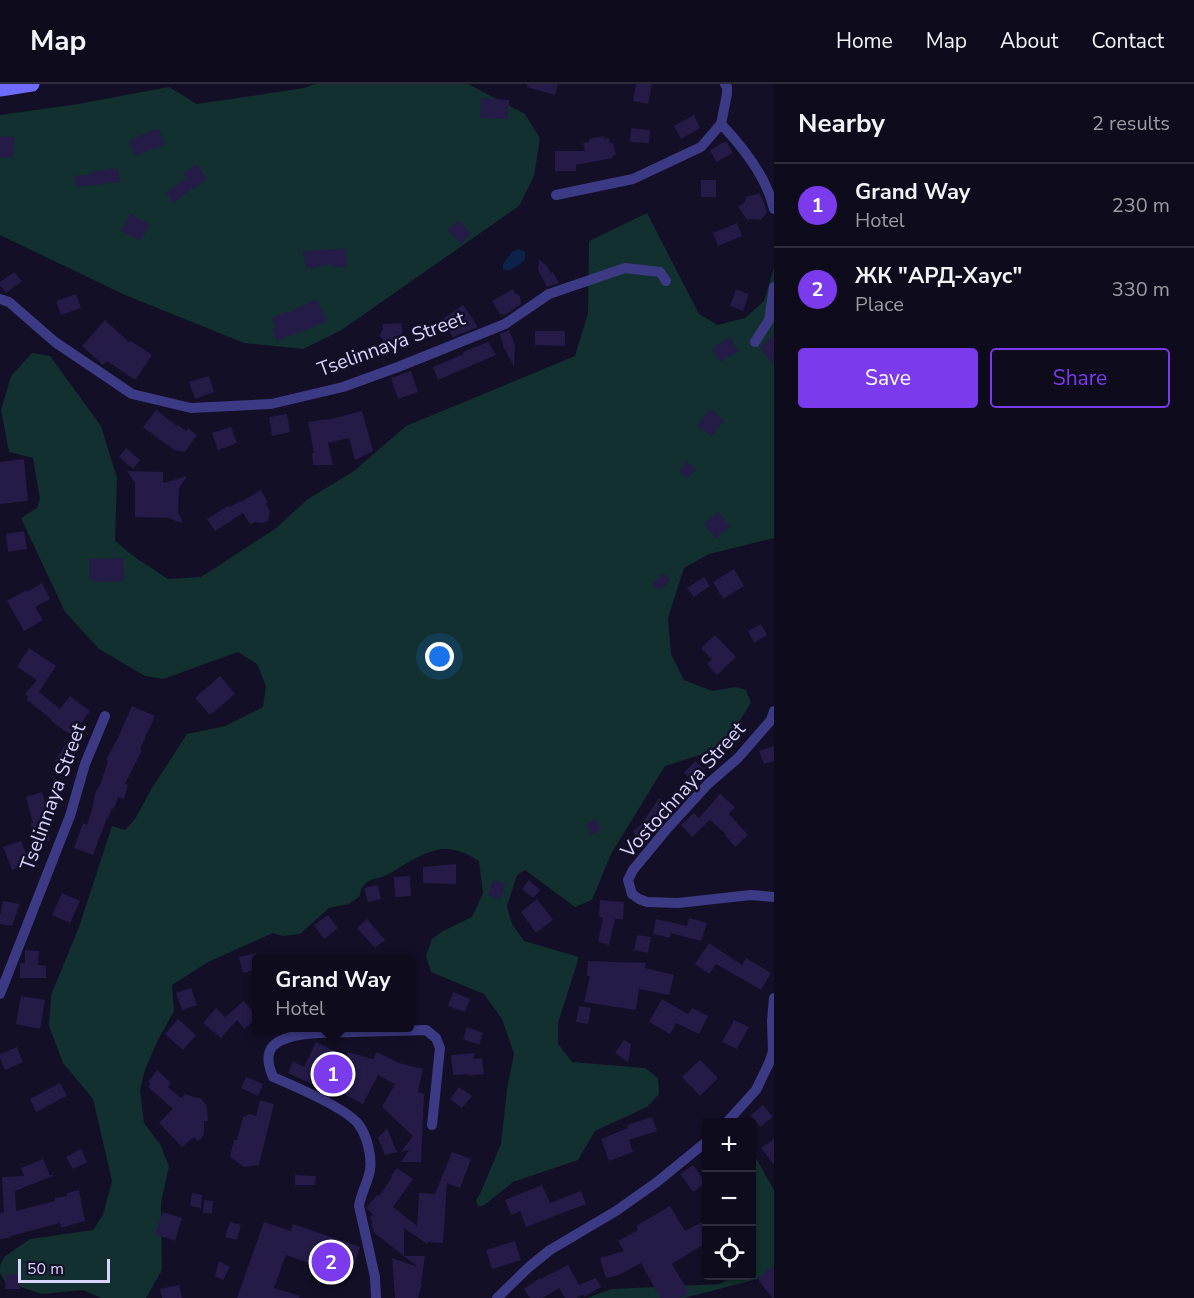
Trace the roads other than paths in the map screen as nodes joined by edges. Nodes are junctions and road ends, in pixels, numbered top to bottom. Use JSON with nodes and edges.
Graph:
{"nodes":[{"id":1,"x":32,"y":84,"type":"edge"},
{"id":2,"x":726,"y":84,"type":"edge"},
{"id":3,"x":0,"y":89,"type":"edge"},
{"id":4,"x":721,"y":124,"type":"junction"},
{"id":5,"x":556,"y":195,"type":"dead end"},
{"id":6,"x":774,"y":209,"type":"edge"},
{"id":7,"x":666,"y":281,"type":"dead end"},
{"id":8,"x":774,"y":287,"type":"edge"},
{"id":9,"x":0,"y":299,"type":"edge"},
{"id":10,"x":755,"y":342,"type":"dead end"},
{"id":11,"x":774,"y":711,"type":"edge"},
{"id":12,"x":105,"y":716,"type":"dead end"},
{"id":13,"x":774,"y":897,"type":"edge"},
{"id":14,"x":0,"y":993,"type":"edge"},
{"id":15,"x":774,"y":998,"type":"edge"},
{"id":16,"x":414,"y":1030,"type":"edge"},
{"id":17,"x":349,"y":1032,"type":"edge"},
{"id":18,"x":731,"y":1118,"type":"edge"},
{"id":19,"x":432,"y":1125,"type":"dead end"},
{"id":20,"x":702,"y":1145,"type":"edge"},
{"id":21,"x":376,"y":1298,"type":"edge"},
{"id":22,"x":497,"y":1298,"type":"edge"}],
"edges":[{"from":1,"to":3,"type":"street"},
{"from":2,"to":4,"type":"street"},
{"from":4,"to":5,"type":"street"},
{"from":4,"to":6,"type":"street"},
{"from":7,"to":9,"type":"street","name":"Tselinnaya Street"},
{"from":8,"to":10,"type":"street"},
{"from":11,"to":13,"type":"street","name":"Vostochnaya Street"},
{"from":12,"to":14,"type":"street","name":"Tselinnaya Street"},
{"from":15,"to":18,"type":"street"},
{"from":16,"to":19,"type":"street"},
{"from":17,"to":21,"type":"street"},
{"from":20,"to":22,"type":"street"}]}
